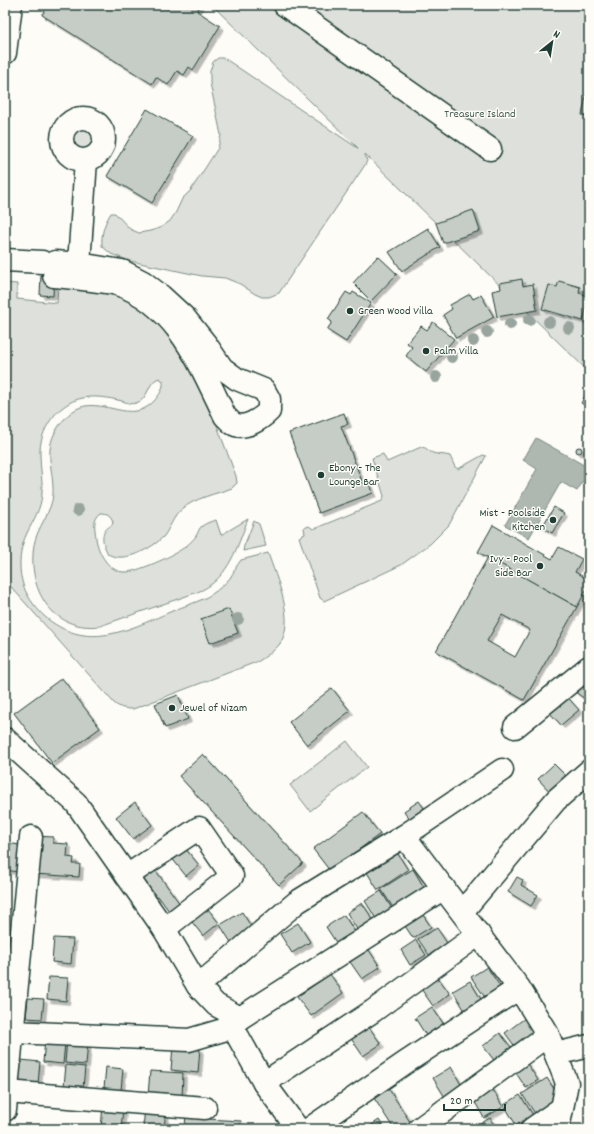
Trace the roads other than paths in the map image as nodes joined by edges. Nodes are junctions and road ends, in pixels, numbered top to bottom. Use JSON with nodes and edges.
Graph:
{"nodes":[{"id":1,"x":11,"y":5,"type":"edge"},
{"id":2,"x":285,"y":5,"type":"edge"},
{"id":3,"x":5,"y":53,"type":"edge"},
{"id":4,"x":490,"y":149,"type":"dead end"},
{"id":5,"x":86,"y":160,"type":"dead end"},
{"id":6,"x":5,"y":260,"type":"edge"},
{"id":7,"x":78,"y":264,"type":"junction"},
{"id":8,"x":48,"y":269,"type":"junction"},
{"id":9,"x":5,"y":274,"type":"edge"},
{"id":10,"x":589,"y":667,"type":"edge"},
{"id":11,"x":515,"y":727,"type":"dead end"},
{"id":12,"x":5,"y":739,"type":"edge"},
{"id":13,"x":502,"y":770,"type":"dead end"},
{"id":14,"x":589,"y":771,"type":"edge"},
{"id":15,"x":404,"y":836,"type":"junction"},
{"id":16,"x":32,"y":837,"type":"dead end"},
{"id":17,"x":127,"y":876,"type":"junction"},
{"id":18,"x":444,"y":888,"type":"junction"},
{"id":19,"x":462,"y":912,"type":"junction"},
{"id":20,"x":164,"y":929,"type":"junction"},
{"id":21,"x":479,"y":934,"type":"junction"},
{"id":22,"x":198,"y":986,"type":"junction"},
{"id":23,"x":519,"y":988,"type":"junction"},
{"id":24,"x":231,"y":1024,"type":"junction"},
{"id":25,"x":13,"y":1032,"type":"junction"},
{"id":26,"x":552,"y":1045,"type":"junction"},
{"id":27,"x":589,"y":1046,"type":"edge"},
{"id":28,"x":264,"y":1083,"type":"junction"},
{"id":29,"x":6,"y":1101,"type":"edge"},
{"id":30,"x":205,"y":1108,"type":"dead end"},
{"id":31,"x":562,"y":1108,"type":"junction"},
{"id":32,"x":298,"y":1129,"type":"edge"},
{"id":33,"x":309,"y":1129,"type":"edge"},
{"id":34,"x":419,"y":1129,"type":"edge"},
{"id":35,"x":532,"y":1129,"type":"edge"},
{"id":36,"x":558,"y":1129,"type":"edge"}],
"edges":[{"from":1,"to":3,"type":"street"},
{"from":2,"to":4,"type":"street"},
{"from":5,"to":7,"type":"street"},
{"from":6,"to":8,"type":"street"},
{"from":7,"to":8,"type":"street"},
{"from":7,"to":8,"type":"street"},
{"from":8,"to":9,"type":"street"},
{"from":10,"to":11,"type":"street"},
{"from":12,"to":17,"type":"street"},
{"from":13,"to":15,"type":"street"},
{"from":14,"to":19,"type":"street"},
{"from":15,"to":18,"type":"street"},
{"from":15,"to":22,"type":"street"},
{"from":16,"to":25,"type":"street"},
{"from":17,"to":20,"type":"street"},
{"from":17,"to":20,"type":"street"},
{"from":18,"to":19,"type":"street"},
{"from":18,"to":24,"type":"street"},
{"from":19,"to":21,"type":"street"},
{"from":20,"to":22,"type":"street"},
{"from":21,"to":23,"type":"street"},
{"from":21,"to":28,"type":"street"},
{"from":22,"to":24,"type":"street"},
{"from":23,"to":26,"type":"street"},
{"from":23,"to":33,"type":"street"},
{"from":24,"to":25,"type":"street"},
{"from":24,"to":28,"type":"street"},
{"from":25,"to":29,"type":"street"},
{"from":26,"to":27,"type":"street"},
{"from":26,"to":31,"type":"street"},
{"from":26,"to":34,"type":"street"},
{"from":28,"to":32,"type":"street"},
{"from":29,"to":30,"type":"street"},
{"from":31,"to":35,"type":"street"},
{"from":31,"to":36,"type":"street"}]}
